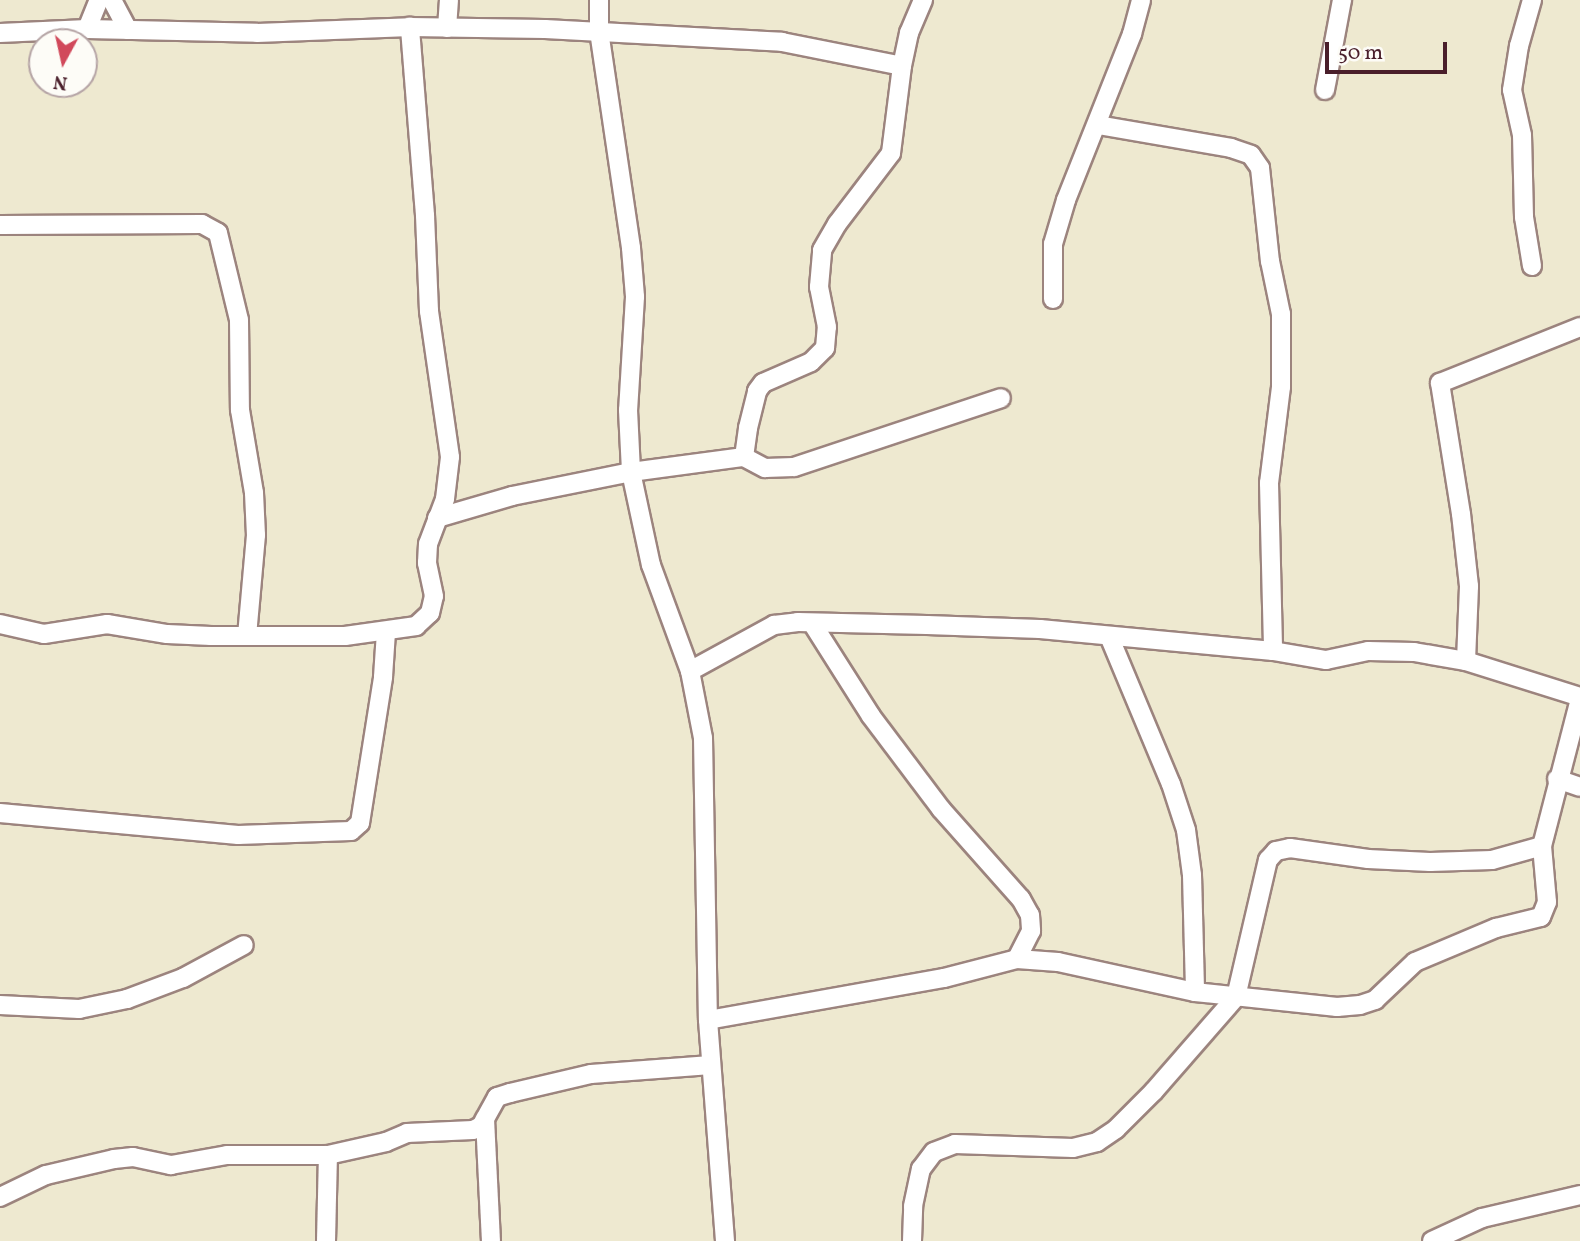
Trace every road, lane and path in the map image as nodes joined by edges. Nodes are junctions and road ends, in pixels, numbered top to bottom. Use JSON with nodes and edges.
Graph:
{"nodes":[{"id":1,"x":99,"y":0,"type":"edge"},
{"id":2,"x":112,"y":0,"type":"edge"},
{"id":3,"x":449,"y":0,"type":"edge"},
{"id":4,"x":599,"y":0,"type":"edge"},
{"id":5,"x":923,"y":0,"type":"edge"},
{"id":6,"x":1141,"y":0,"type":"edge"},
{"id":7,"x":1342,"y":0,"type":"edge"},
{"id":8,"x":1532,"y":0,"type":"edge"},
{"id":9,"x":410,"y":27,"type":"junction"},
{"id":10,"x":86,"y":28,"type":"edge"},
{"id":11,"x":447,"y":28,"type":"junction"},
{"id":12,"x":98,"y":29,"type":"edge"},
{"id":13,"x":128,"y":30,"type":"junction"},
{"id":14,"x":599,"y":31,"type":"junction"},
{"id":15,"x":28,"y":32,"type":"edge"},
{"id":16,"x":0,"y":33,"type":"edge"},
{"id":17,"x":902,"y":66,"type":"junction"},
{"id":18,"x":1325,"y":90,"type":"dead end"},
{"id":19,"x":1098,"y":125,"type":"junction"},
{"id":20,"x":0,"y":225,"type":"edge"},
{"id":21,"x":1532,"y":265,"type":"dead end"},
{"id":22,"x":1053,"y":299,"type":"dead end"},
{"id":23,"x":1580,"y":327,"type":"edge"},
{"id":24,"x":1001,"y":398,"type":"dead end"},
{"id":25,"x":744,"y":457,"type":"junction"},
{"id":26,"x":631,"y":472,"type":"junction"},
{"id":27,"x":437,"y":518,"type":"junction"},
{"id":28,"x":812,"y":623,"type":"junction"},
{"id":29,"x":0,"y":624,"type":"edge"},
{"id":30,"x":386,"y":632,"type":"junction"},
{"id":31,"x":247,"y":636,"type":"junction"},
{"id":32,"x":1109,"y":636,"type":"junction"},
{"id":33,"x":1273,"y":651,"type":"junction"},
{"id":34,"x":1466,"y":661,"type":"junction"},
{"id":35,"x":691,"y":671,"type":"junction"},
{"id":36,"x":1580,"y":698,"type":"edge"},
{"id":37,"x":1557,"y":779,"type":"junction"},
{"id":38,"x":1580,"y":787,"type":"edge"},
{"id":39,"x":0,"y":813,"type":"edge"},
{"id":40,"x":1542,"y":846,"type":"junction"},
{"id":41,"x":244,"y":945,"type":"dead end"},
{"id":42,"x":1017,"y":959,"type":"junction"},
{"id":43,"x":1195,"y":992,"type":"junction"},
{"id":44,"x":1236,"y":997,"type":"junction"},
{"id":45,"x":0,"y":1005,"type":"edge"},
{"id":46,"x":708,"y":1020,"type":"junction"},
{"id":47,"x":711,"y":1065,"type":"junction"},
{"id":48,"x":485,"y":1119,"type":"junction"},
{"id":49,"x":328,"y":1155,"type":"junction"},
{"id":50,"x":1580,"y":1195,"type":"edge"},
{"id":51,"x":0,"y":1197,"type":"edge"},
{"id":52,"x":326,"y":1241,"type":"edge"},
{"id":53,"x":491,"y":1241,"type":"edge"},
{"id":54,"x":725,"y":1241,"type":"edge"},
{"id":55,"x":912,"y":1241,"type":"edge"},
{"id":56,"x":1432,"y":1241,"type":"edge"}],
"edges":[{"from":1,"to":10,"type":"street"},
{"from":2,"to":13,"type":"street"},
{"from":3,"to":11,"type":"street"},
{"from":4,"to":14,"type":"street"},
{"from":5,"to":17,"type":"street"},
{"from":6,"to":19,"type":"street"},
{"from":7,"to":18,"type":"street"},
{"from":8,"to":21,"type":"street"},
{"from":9,"to":11,"type":"street"},
{"from":9,"to":13,"type":"street"},
{"from":9,"to":27,"type":"street"},
{"from":11,"to":14,"type":"street"},
{"from":12,"to":13,"type":"street"},
{"from":14,"to":17,"type":"street"},
{"from":14,"to":26,"type":"street"},
{"from":15,"to":16,"type":"street"},
{"from":17,"to":25,"type":"street"},
{"from":19,"to":22,"type":"street"},
{"from":19,"to":33,"type":"street"},
{"from":20,"to":31,"type":"street"},
{"from":23,"to":34,"type":"street"},
{"from":24,"to":25,"type":"street"},
{"from":25,"to":26,"type":"street"},
{"from":26,"to":27,"type":"street"},
{"from":26,"to":35,"type":"street"},
{"from":27,"to":30,"type":"street"},
{"from":28,"to":32,"type":"street"},
{"from":28,"to":35,"type":"street"},
{"from":28,"to":42,"type":"street"},
{"from":29,"to":31,"type":"street"},
{"from":30,"to":31,"type":"street"},
{"from":30,"to":39,"type":"street"},
{"from":32,"to":33,"type":"street"},
{"from":32,"to":43,"type":"street"},
{"from":33,"to":34,"type":"street"},
{"from":34,"to":36,"type":"street"},
{"from":35,"to":46,"type":"street"},
{"from":36,"to":37,"type":"street"},
{"from":37,"to":38,"type":"street"},
{"from":37,"to":40,"type":"street"},
{"from":40,"to":44,"type":"street"},
{"from":40,"to":44,"type":"street"},
{"from":41,"to":45,"type":"street"},
{"from":42,"to":43,"type":"street"},
{"from":42,"to":46,"type":"street"},
{"from":43,"to":44,"type":"street"},
{"from":44,"to":55,"type":"street"},
{"from":46,"to":47,"type":"street"},
{"from":47,"to":48,"type":"street"},
{"from":47,"to":54,"type":"street"},
{"from":48,"to":49,"type":"street"},
{"from":48,"to":53,"type":"street"},
{"from":49,"to":51,"type":"street"},
{"from":49,"to":52,"type":"street"},
{"from":50,"to":56,"type":"street"}]}
